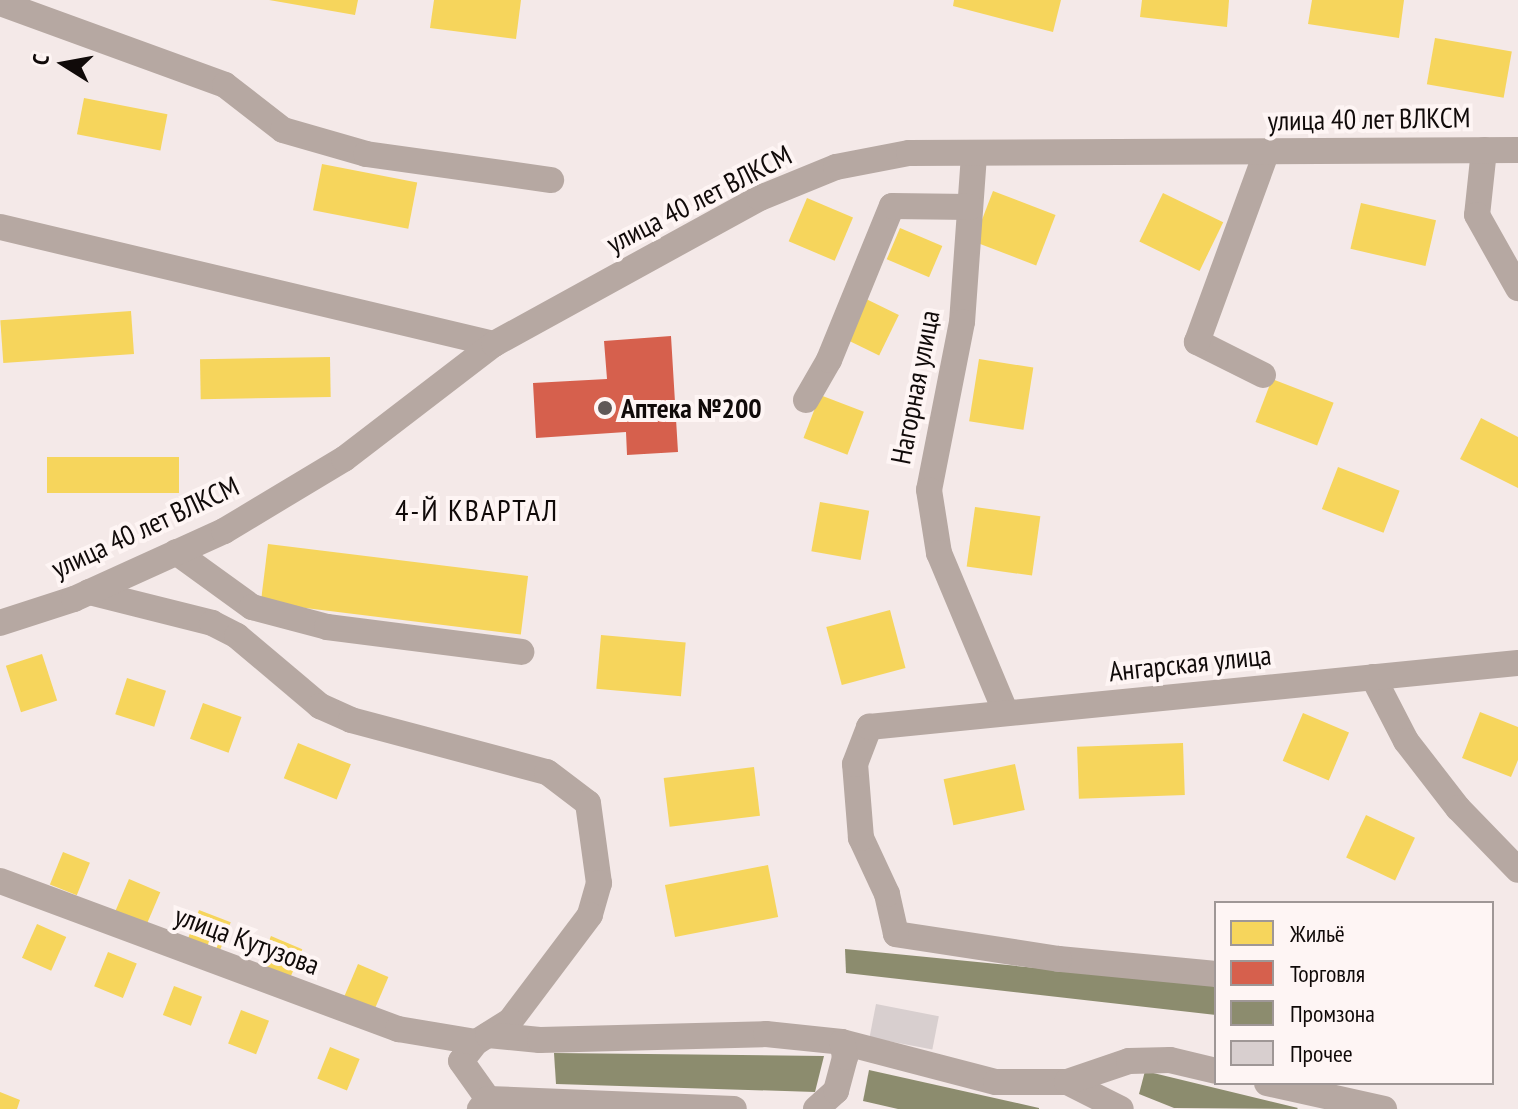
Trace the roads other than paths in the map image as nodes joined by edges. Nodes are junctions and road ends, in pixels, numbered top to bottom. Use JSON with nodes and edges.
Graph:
{"nodes":[{"id":1,"x":0,"y":3,"type":"edge"},
{"id":2,"x":1484,"y":150,"type":"junction"},
{"id":3,"x":1518,"y":150,"type":"edge"},
{"id":4,"x":1266,"y":153,"type":"junction"},
{"id":5,"x":974,"y":155,"type":"junction"},
{"id":6,"x":551,"y":180,"type":"dead end"},
{"id":7,"x":970,"y":207,"type":"junction"},
{"id":8,"x":0,"y":227,"type":"edge"},
{"id":9,"x":1518,"y":288,"type":"edge"},
{"id":10,"x":494,"y":344,"type":"junction"},
{"id":11,"x":1263,"y":375,"type":"dead end"},
{"id":12,"x":806,"y":400,"type":"dead end"},
{"id":13,"x":176,"y":552,"type":"junction"},
{"id":14,"x":89,"y":592,"type":"junction"},
{"id":15,"x":0,"y":623,"type":"edge"},
{"id":16,"x":521,"y":652,"type":"dead end"},
{"id":17,"x":1518,"y":663,"type":"edge"},
{"id":18,"x":1373,"y":677,"type":"junction"},
{"id":19,"x":1006,"y":713,"type":"junction"},
{"id":20,"x":1518,"y":870,"type":"edge"},
{"id":21,"x":0,"y":881,"type":"edge"},
{"id":22,"x":1214,"y":974,"type":"edge"},
{"id":23,"x":482,"y":1038,"type":"junction"},
{"id":24,"x":842,"y":1042,"type":"junction"},
{"id":25,"x":1214,"y":1071,"type":"edge"},
{"id":26,"x":1067,"y":1082,"type":"junction"},
{"id":27,"x":1276,"y":1085,"type":"edge"},
{"id":28,"x":484,"y":1104,"type":"edge"},
{"id":29,"x":734,"y":1109,"type":"edge"},
{"id":30,"x":816,"y":1109,"type":"edge"},
{"id":31,"x":1121,"y":1109,"type":"edge"},
{"id":32,"x":1384,"y":1109,"type":"edge"}],
"edges":[{"from":1,"to":6,"type":"street"},
{"from":2,"to":3,"type":"street","name":"улица 40 лет ВЛКСМ"},
{"from":2,"to":4,"type":"street","name":"улица 40 лет ВЛКСМ"},
{"from":2,"to":9,"type":"street"},
{"from":4,"to":5,"type":"street","name":"улица 40 лет ВЛКСМ"},
{"from":4,"to":11,"type":"street"},
{"from":5,"to":7,"type":"street","name":"Нагорная улица"},
{"from":5,"to":10,"type":"street","name":"улица 40 лет ВЛКСМ"},
{"from":7,"to":12,"type":"street"},
{"from":7,"to":19,"type":"street","name":"Нагорная улица"},
{"from":8,"to":10,"type":"street"},
{"from":10,"to":13,"type":"street","name":"улица 40 лет ВЛКСМ"},
{"from":13,"to":14,"type":"street","name":"улица 40 лет ВЛКСМ"},
{"from":13,"to":16,"type":"street"},
{"from":14,"to":15,"type":"street","name":"улица 40 лет ВЛКСМ"},
{"from":14,"to":23,"type":"street"},
{"from":17,"to":18,"type":"street","name":"Ангарская улица"},
{"from":18,"to":19,"type":"street","name":"Ангарская улица"},
{"from":18,"to":20,"type":"street"},
{"from":19,"to":22,"type":"street","name":"Ангарская улица"},
{"from":21,"to":23,"type":"street","name":"улица Кутузова"},
{"from":23,"to":24,"type":"street","name":"улица Кутузова"},
{"from":23,"to":28,"type":"street"},
{"from":24,"to":26,"type":"street","name":"улица Кутузова"},
{"from":24,"to":30,"type":"street"},
{"from":25,"to":26,"type":"street"},
{"from":26,"to":31,"type":"street"},
{"from":27,"to":32,"type":"street"},
{"from":28,"to":29,"type":"street"}]}
